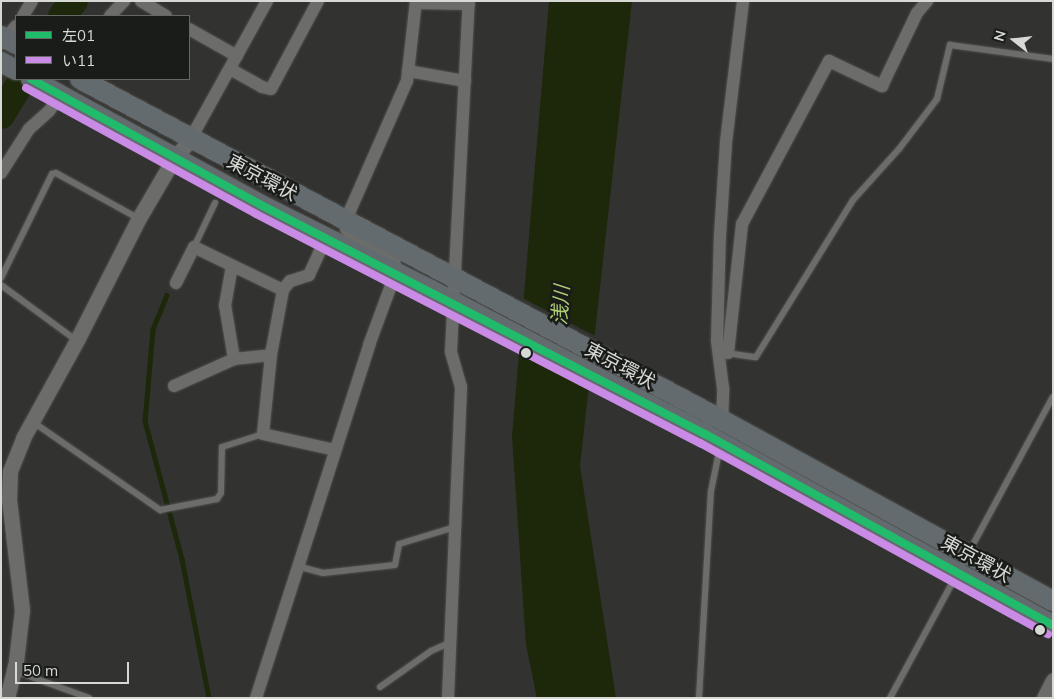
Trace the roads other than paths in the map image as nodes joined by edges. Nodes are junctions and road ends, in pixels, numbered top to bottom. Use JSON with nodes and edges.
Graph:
{"nodes":[{"id":1,"x":32,"y":1,"type":"edge"},
{"id":2,"x":124,"y":1,"type":"edge"},
{"id":3,"x":141,"y":1,"type":"edge"},
{"id":4,"x":268,"y":1,"type":"edge"},
{"id":5,"x":318,"y":1,"type":"edge"},
{"id":6,"x":743,"y":1,"type":"edge"},
{"id":7,"x":926,"y":1,"type":"edge"},
{"id":8,"x":416,"y":2,"type":"edge"},
{"id":9,"x":469,"y":3,"type":"edge"},
{"id":10,"x":24,"y":15,"type":"edge"},
{"id":11,"x":111,"y":15,"type":"edge"},
{"id":12,"x":164,"y":15,"type":"edge"},
{"id":13,"x":190,"y":30,"type":"edge"},
{"id":14,"x":237,"y":56,"type":"junction"},
{"id":15,"x":1053,"y":59,"type":"edge"},
{"id":16,"x":1,"y":62,"type":"edge"},
{"id":17,"x":15,"y":69,"type":"edge"},
{"id":18,"x":230,"y":69,"type":"junction"},
{"id":19,"x":408,"y":71,"type":"junction"},
{"id":20,"x":82,"y":80,"type":"edge"},
{"id":21,"x":465,"y":81,"type":"junction"},
{"id":22,"x":47,"y":87,"type":"edge"},
{"id":23,"x":190,"y":140,"type":"junction"},
{"id":24,"x":174,"y":158,"type":"junction"},
{"id":25,"x":1,"y":173,"type":"edge"},
{"id":26,"x":215,"y":203,"type":"dead end"},
{"id":27,"x":138,"y":218,"type":"junction"},
{"id":28,"x":345,"y":222,"type":"junction"},
{"id":29,"x":326,"y":238,"type":"junction"},
{"id":30,"x":194,"y":247,"type":"junction"},
{"id":31,"x":232,"y":266,"type":"junction"},
{"id":32,"x":396,"y":272,"type":"junction"},
{"id":33,"x":1,"y":278,"type":"edge"},
{"id":34,"x":461,"y":282,"type":"junction"},
{"id":35,"x":176,"y":283,"type":"dead end"},
{"id":36,"x":1,"y":285,"type":"edge"},
{"id":37,"x":284,"y":290,"type":"junction"},
{"id":38,"x":461,"y":305,"type":"junction"},
{"id":39,"x":78,"y":340,"type":"junction"},
{"id":40,"x":723,"y":353,"type":"junction"},
{"id":41,"x":271,"y":355,"type":"junction"},
{"id":42,"x":234,"y":359,"type":"junction"},
{"id":43,"x":174,"y":386,"type":"dead end"},
{"id":44,"x":1053,"y":397,"type":"edge"},
{"id":45,"x":713,"y":416,"type":"junction"},
{"id":46,"x":33,"y":422,"type":"junction"},
{"id":47,"x":263,"y":434,"type":"junction"},
{"id":48,"x":713,"y":438,"type":"junction"},
{"id":49,"x":335,"y":450,"type":"junction"},
{"id":50,"x":5,"y":470,"type":"edge"},
{"id":51,"x":455,"y":527,"type":"junction"},
{"id":52,"x":7,"y":529,"type":"edge"},
{"id":53,"x":966,"y":553,"type":"junction"},
{"id":54,"x":297,"y":566,"type":"junction"},
{"id":55,"x":957,"y":572,"type":"junction"},
{"id":56,"x":1053,"y":601,"type":"edge"},
{"id":57,"x":1053,"y":625,"type":"edge"},
{"id":58,"x":451,"y":642,"type":"junction"},
{"id":59,"x":15,"y":671,"type":"junction"},
{"id":60,"x":1053,"y":680,"type":"edge"},
{"id":61,"x":380,"y":686,"type":"dead end"},
{"id":62,"x":7,"y":698,"type":"edge"},
{"id":63,"x":90,"y":698,"type":"edge"},
{"id":64,"x":256,"y":698,"type":"edge"},
{"id":65,"x":448,"y":698,"type":"edge"},
{"id":66,"x":699,"y":698,"type":"edge"},
{"id":67,"x":890,"y":698,"type":"edge"},
{"id":68,"x":1044,"y":698,"type":"edge"}],
"edges":[{"from":1,"to":10,"type":"street"},
{"from":2,"to":11,"type":"street"},
{"from":3,"to":12,"type":"street"},
{"from":4,"to":14,"type":"street"},
{"from":5,"to":18,"type":"street"},
{"from":6,"to":40,"type":"street"},
{"from":7,"to":40,"type":"street"},
{"from":8,"to":9,"type":"street"},
{"from":8,"to":19,"type":"street"},
{"from":9,"to":21,"type":"street"},
{"from":13,"to":14,"type":"street"},
{"from":14,"to":18,"type":"street"},
{"from":15,"to":40,"type":"lane"},
{"from":16,"to":17,"type":"highway"},
{"from":18,"to":23,"type":"street"},
{"from":19,"to":21,"type":"street"},
{"from":19,"to":28,"type":"street"},
{"from":20,"to":23,"type":"highway","name":"東京環状"},
{"from":21,"to":34,"type":"street"},
{"from":22,"to":24,"type":"highway","name":"東京環状"},
{"from":22,"to":25,"type":"street"},
{"from":23,"to":24,"type":"street"},
{"from":23,"to":28,"type":"highway","name":"東京環状"},
{"from":24,"to":27,"type":"street"},
{"from":24,"to":29,"type":"highway","name":"東京環状"},
{"from":26,"to":30,"type":"lane"},
{"from":27,"to":33,"type":"lane"},
{"from":27,"to":39,"type":"street"},
{"from":28,"to":32,"type":"street"},
{"from":28,"to":34,"type":"highway","name":"東京環状"},
{"from":29,"to":32,"type":"highway","name":"東京環状"},
{"from":29,"to":37,"type":"street"},
{"from":30,"to":31,"type":"street"},
{"from":30,"to":35,"type":"street"},
{"from":31,"to":37,"type":"street"},
{"from":31,"to":42,"type":"street"},
{"from":32,"to":38,"type":"highway","name":"東京環状"},
{"from":32,"to":49,"type":"street"},
{"from":34,"to":38,"type":"street"},
{"from":34,"to":45,"type":"highway","name":"東京環状"},
{"from":36,"to":39,"type":"lane"},
{"from":37,"to":41,"type":"street"},
{"from":38,"to":48,"type":"highway","name":"東京環状"},
{"from":38,"to":51,"type":"street"},
{"from":39,"to":46,"type":"street"},
{"from":40,"to":45,"type":"street"},
{"from":41,"to":42,"type":"street"},
{"from":41,"to":47,"type":"street"},
{"from":42,"to":43,"type":"street"},
{"from":44,"to":53,"type":"lane"},
{"from":45,"to":48,"type":"street"},
{"from":45,"to":53,"type":"highway","name":"東京環状"},
{"from":46,"to":47,"type":"lane"},
{"from":46,"to":50,"type":"street"},
{"from":47,"to":49,"type":"street"},
{"from":48,"to":55,"type":"highway","name":"東京環状"},
{"from":48,"to":66,"type":"lane"},
{"from":49,"to":54,"type":"street"},
{"from":50,"to":52,"type":"street"},
{"from":51,"to":54,"type":"lane"},
{"from":51,"to":58,"type":"street"},
{"from":52,"to":59,"type":"street"},
{"from":53,"to":55,"type":"lane"},
{"from":53,"to":56,"type":"highway","name":"東京環状"},
{"from":54,"to":64,"type":"street"},
{"from":55,"to":57,"type":"highway","name":"東京環状"},
{"from":55,"to":67,"type":"lane"},
{"from":58,"to":61,"type":"lane"},
{"from":58,"to":65,"type":"street"},
{"from":59,"to":62,"type":"street"},
{"from":59,"to":63,"type":"lane"},
{"from":60,"to":68,"type":"street"}]}
